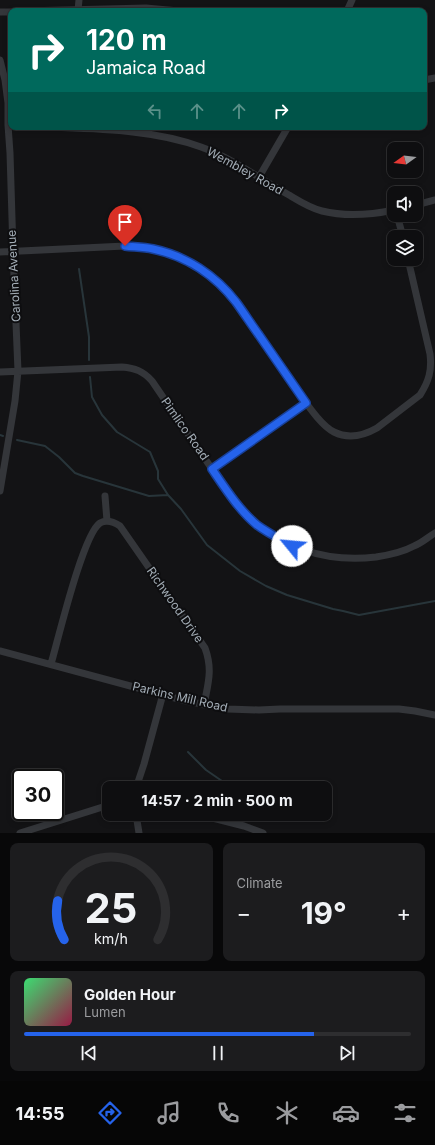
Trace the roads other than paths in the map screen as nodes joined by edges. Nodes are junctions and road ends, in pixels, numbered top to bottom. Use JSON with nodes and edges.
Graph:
{"nodes":[{"id":1,"x":0,"y":60,"type":"edge"},
{"id":2,"x":6,"y":125,"type":"edge"},
{"id":3,"x":90,"y":130,"type":"edge"},
{"id":4,"x":286,"y":130,"type":"edge"},
{"id":5,"x":259,"y":177,"type":"junction"},
{"id":6,"x":435,"y":200,"type":"edge"},
{"id":7,"x":423,"y":203,"type":"edge"},
{"id":8,"x":387,"y":211,"type":"edge"},
{"id":9,"x":13,"y":251,"type":"junction"},
{"id":10,"x":0,"y":252,"type":"edge"},
{"id":11,"x":410,"y":266,"type":"edge"},
{"id":12,"x":18,"y":371,"type":"junction"},
{"id":13,"x":0,"y":372,"type":"edge"},
{"id":14,"x":306,"y":403,"type":"junction"},
{"id":15,"x":212,"y":469,"type":"junction"},
{"id":16,"x":0,"y":492,"type":"edge"},
{"id":17,"x":105,"y":496,"type":"dead end"},
{"id":18,"x":107,"y":521,"type":"junction"},
{"id":19,"x":435,"y":533,"type":"edge"},
{"id":20,"x":0,"y":651,"type":"edge"},
{"id":21,"x":51,"y":664,"type":"junction"},
{"id":22,"x":163,"y":694,"type":"junction"},
{"id":23,"x":204,"y":704,"type":"junction"},
{"id":24,"x":435,"y":715,"type":"edge"},
{"id":25,"x":138,"y":781,"type":"edge"},
{"id":26,"x":102,"y":807,"type":"edge"},
{"id":27,"x":137,"y":821,"type":"edge"},
{"id":28,"x":224,"y":821,"type":"edge"},
{"id":29,"x":20,"y":833,"type":"edge"},
{"id":30,"x":139,"y":833,"type":"edge"},
{"id":31,"x":263,"y":833,"type":"edge"}],
"edges":[{"from":1,"to":2,"type":"street","name":"Carolina Avenue"},
{"from":2,"to":9,"type":"street","name":"Carolina Avenue"},
{"from":3,"to":5,"type":"street","name":"Wembley Road"},
{"from":4,"to":5,"type":"street"},
{"from":5,"to":8,"type":"street","name":"Wembley Road"},
{"from":6,"to":7,"type":"street"},
{"from":9,"to":10,"type":"street"},
{"from":9,"to":12,"type":"street","name":"Carolina Avenue"},
{"from":9,"to":14,"type":"street"},
{"from":11,"to":14,"type":"street"},
{"from":12,"to":13,"type":"street","name":"Pimlico Road"},
{"from":12,"to":15,"type":"street","name":"Pimlico Road"},
{"from":12,"to":16,"type":"street","name":"Carolina Avenue"},
{"from":14,"to":15,"type":"street"},
{"from":15,"to":19,"type":"street","name":"Pimlico Road"},
{"from":17,"to":18,"type":"street"},
{"from":18,"to":21,"type":"street"},
{"from":18,"to":23,"type":"street","name":"Richwood Drive"},
{"from":20,"to":21,"type":"street","name":"Parkins Mill Road"},
{"from":21,"to":22,"type":"street","name":"Parkins Mill Road"},
{"from":22,"to":23,"type":"street","name":"Parkins Mill Road"},
{"from":22,"to":25,"type":"street"},
{"from":23,"to":24,"type":"street","name":"Parkins Mill Road"},
{"from":26,"to":29,"type":"street"},
{"from":27,"to":30,"type":"street"},
{"from":28,"to":31,"type":"street"}]}
